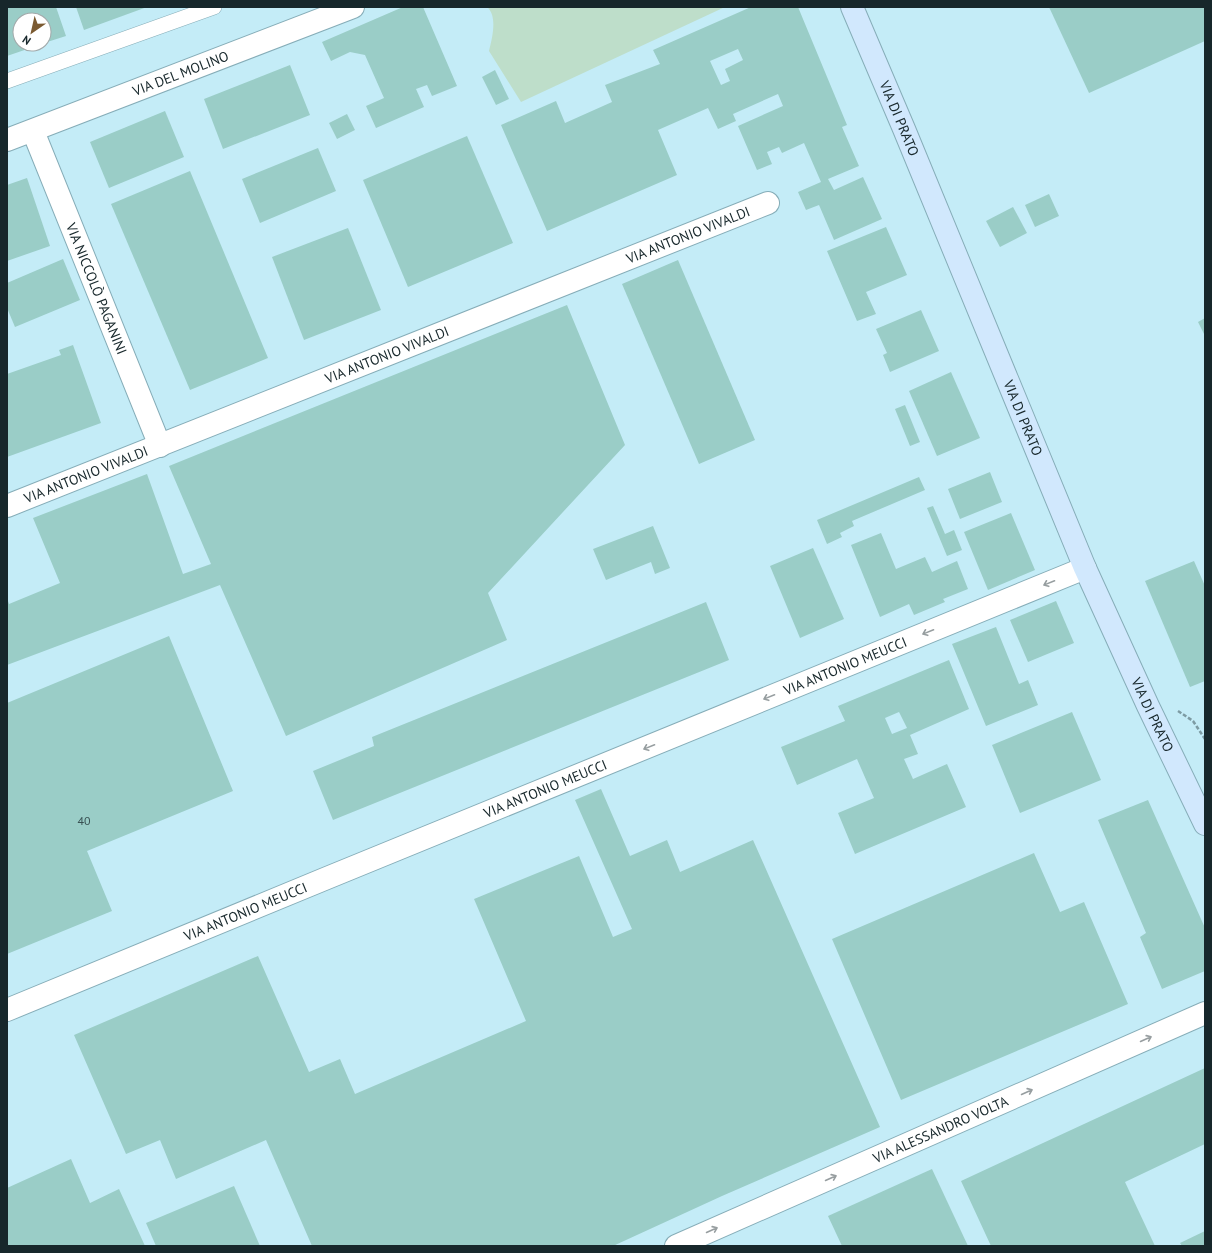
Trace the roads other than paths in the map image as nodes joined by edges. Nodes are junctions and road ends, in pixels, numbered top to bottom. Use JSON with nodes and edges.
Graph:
{"nodes":[{"id":1,"x":214,"y":7,"type":"edge"},
{"id":2,"x":353,"y":7,"type":"edge"},
{"id":3,"x":852,"y":7,"type":"edge"},
{"id":4,"x":7,"y":81,"type":"edge"},
{"id":5,"x":33,"y":131,"type":"junction"},
{"id":6,"x":7,"y":140,"type":"edge"},
{"id":7,"x":768,"y":203,"type":"dead end"},
{"id":8,"x":160,"y":446,"type":"junction"},
{"id":9,"x":7,"y":506,"type":"edge"},
{"id":10,"x":1085,"y":568,"type":"junction"},
{"id":11,"x":1205,"y":824,"type":"edge"},
{"id":12,"x":7,"y":1010,"type":"edge"},
{"id":13,"x":1205,"y":1013,"type":"edge"},
{"id":14,"x":676,"y":1246,"type":"edge"}],
"edges":[{"from":1,"to":4,"type":"lane"},
{"from":2,"to":5,"type":"street","name":"VIA DEL MOLINO"},
{"from":3,"to":10,"type":"main road","name":"VIA DI PRATO"},
{"from":5,"to":6,"type":"street","name":"VIA DEL MOLINO"},
{"from":5,"to":8,"type":"street","name":"VIA NICCOLÒ PAGANINI"},
{"from":7,"to":8,"type":"street","name":"VIA ANTONIO VIVALDI"},
{"from":8,"to":9,"type":"street","name":"VIA ANTONIO VIVALDI"},
{"from":10,"to":11,"type":"main road","name":"VIA DI PRATO"},
{"from":10,"to":12,"type":"street","name":"VIA ANTONIO MEUCCI","one_way":true},
{"from":14,"to":13,"type":"street","name":"VIA ALESSANDRO VOLTA","one_way":true}]}
